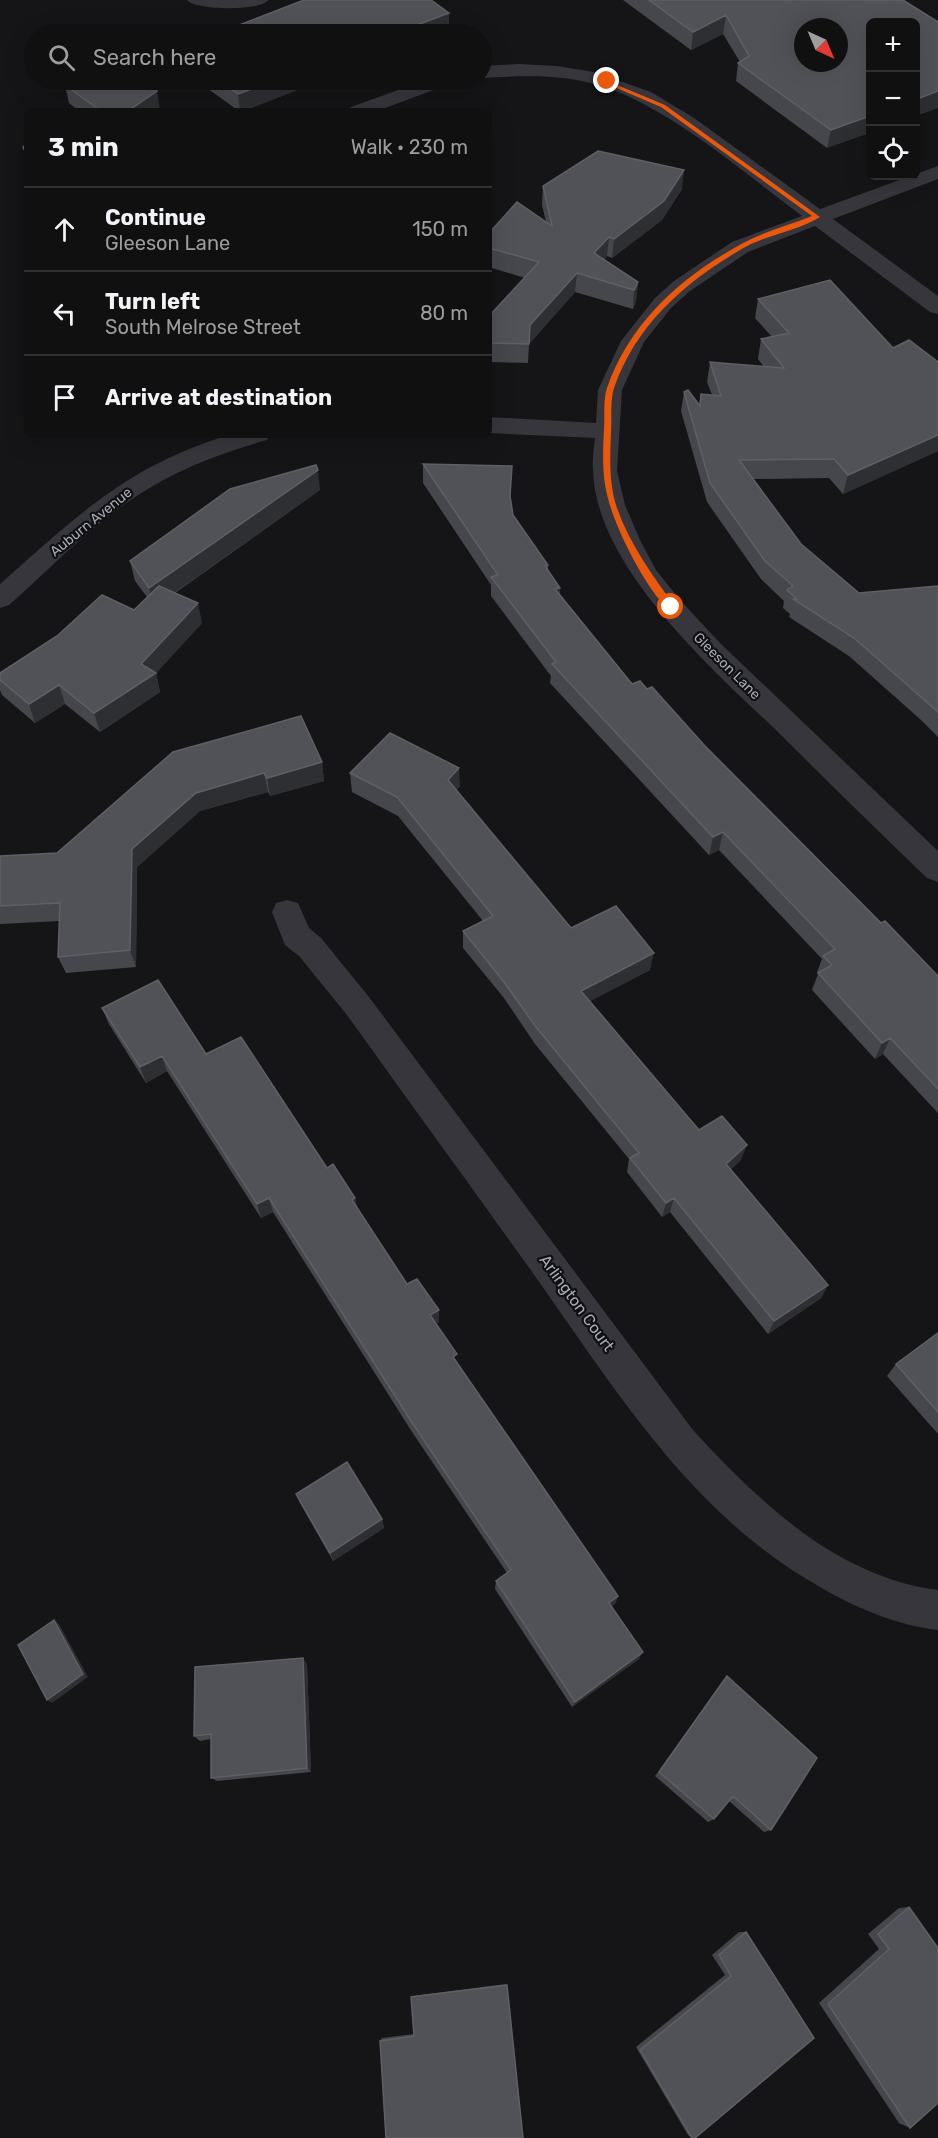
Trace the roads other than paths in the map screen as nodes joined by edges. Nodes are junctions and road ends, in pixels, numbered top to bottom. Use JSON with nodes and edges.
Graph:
{"nodes":[{"id":1,"x":196,"y":0,"type":"edge"},
{"id":2,"x":259,"y":0,"type":"edge"},
{"id":3,"x":492,"y":71,"type":"edge"},
{"id":4,"x":416,"y":90,"type":"edge"},
{"id":5,"x":366,"y":108,"type":"edge"},
{"id":6,"x":938,"y":171,"type":"edge"},
{"id":7,"x":817,"y":217,"type":"junction"},
{"id":8,"x":938,"y":308,"type":"edge"},
{"id":9,"x":492,"y":425,"type":"edge"},
{"id":10,"x":607,"y":431,"type":"junction"},
{"id":11,"x":248,"y":438,"type":"edge"},
{"id":12,"x":0,"y":599,"type":"edge"},
{"id":13,"x":938,"y":870,"type":"edge"},
{"id":14,"x":287,"y":912,"type":"dead end"},
{"id":15,"x":938,"y":1610,"type":"edge"}],
"edges":[{"from":1,"to":2,"type":"street"},
{"from":3,"to":7,"type":"street"},
{"from":4,"to":5,"type":"street"},
{"from":6,"to":7,"type":"street","name":"Gleeson Lane"},
{"from":7,"to":8,"type":"street"},
{"from":7,"to":10,"type":"street","name":"Gleeson Lane"},
{"from":9,"to":10,"type":"street"},
{"from":10,"to":13,"type":"street","name":"Gleeson Lane"},
{"from":11,"to":12,"type":"street","name":"Auburn Avenue"},
{"from":14,"to":15,"type":"street","name":"Arlington Court"}]}
